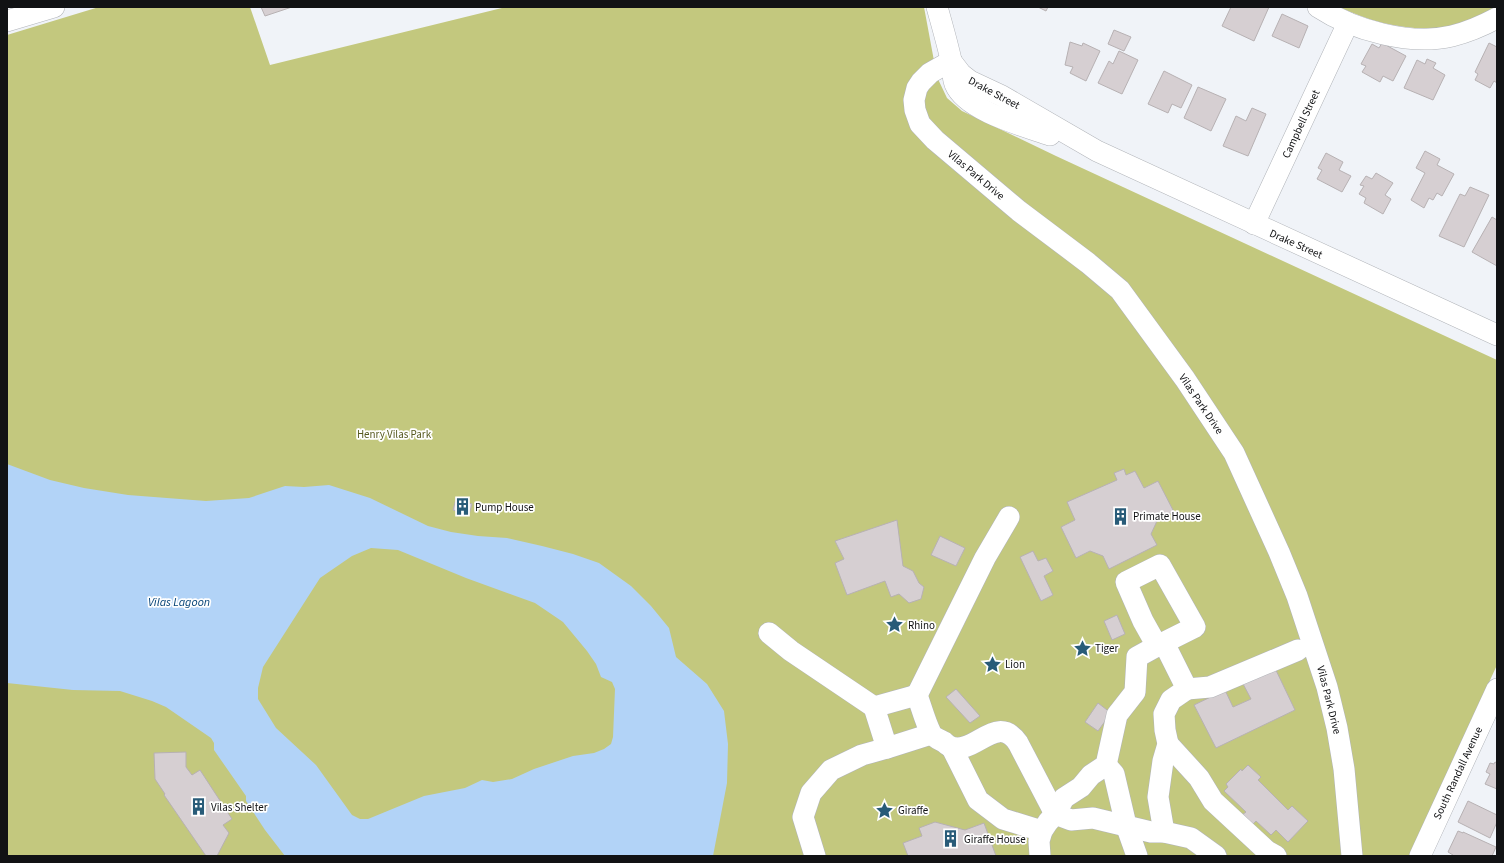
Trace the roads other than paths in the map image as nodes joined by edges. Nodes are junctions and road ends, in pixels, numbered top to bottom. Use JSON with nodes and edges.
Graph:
{"nodes":[{"id":1,"x":54,"y":7,"type":"edge"},
{"id":2,"x":936,"y":7,"type":"edge"},
{"id":3,"x":1318,"y":7,"type":"edge"},
{"id":4,"x":1497,"y":18,"type":"edge"},
{"id":5,"x":7,"y":21,"type":"edge"},
{"id":6,"x":1348,"y":23,"type":"junction"},
{"id":7,"x":951,"y":61,"type":"junction"},
{"id":8,"x":1254,"y":224,"type":"junction"},
{"id":9,"x":1497,"y":335,"type":"edge"},
{"id":10,"x":1009,"y":517,"type":"dead end"},
{"id":11,"x":769,"y":633,"type":"dead end"},
{"id":12,"x":1298,"y":650,"type":"dead end"},
{"id":13,"x":1497,"y":689,"type":"edge"},
{"id":14,"x":1187,"y":690,"type":"junction"},
{"id":15,"x":917,"y":695,"type":"junction"},
{"id":16,"x":874,"y":707,"type":"junction"},
{"id":17,"x":931,"y":734,"type":"junction"},
{"id":18,"x":1168,"y":744,"type":"junction"},
{"id":19,"x":887,"y":748,"type":"junction"},
{"id":20,"x":952,"y":748,"type":"junction"},
{"id":21,"x":1106,"y":765,"type":"junction"},
{"id":22,"x":1055,"y":814,"type":"junction"},
{"id":23,"x":1126,"y":825,"type":"junction"},
{"id":24,"x":1042,"y":831,"type":"junction"},
{"id":25,"x":1164,"y":832,"type":"junction"},
{"id":26,"x":815,"y":856,"type":"edge"},
{"id":27,"x":1040,"y":856,"type":"edge"},
{"id":28,"x":1137,"y":856,"type":"edge"},
{"id":29,"x":1216,"y":856,"type":"edge"},
{"id":30,"x":1276,"y":856,"type":"edge"},
{"id":31,"x":1352,"y":856,"type":"edge"},
{"id":32,"x":1420,"y":856,"type":"edge"}],
"edges":[{"from":1,"to":5,"type":"street"},
{"from":2,"to":7,"type":"street"},
{"from":3,"to":6,"type":"street"},
{"from":4,"to":6,"type":"street"},
{"from":6,"to":8,"type":"street","name":"Campbell Street"},
{"from":7,"to":8,"type":"street","name":"Drake Street"},
{"from":7,"to":31,"type":"street","name":"Vilas Park Drive"},
{"from":8,"to":9,"type":"street","name":"Drake Street"},
{"from":10,"to":15,"type":"street"},
{"from":11,"to":16,"type":"street"},
{"from":12,"to":14,"type":"street"},
{"from":13,"to":32,"type":"street","name":"South Randall Avenue"},
{"from":14,"to":18,"type":"street"},
{"from":14,"to":21,"type":"street"},
{"from":15,"to":16,"type":"street"},
{"from":15,"to":17,"type":"street"},
{"from":16,"to":19,"type":"street"},
{"from":17,"to":19,"type":"street"},
{"from":17,"to":20,"type":"street"},
{"from":18,"to":25,"type":"street"},
{"from":18,"to":30,"type":"street"},
{"from":19,"to":26,"type":"street"},
{"from":20,"to":22,"type":"street"},
{"from":20,"to":24,"type":"street"},
{"from":21,"to":22,"type":"street"},
{"from":21,"to":23,"type":"street"},
{"from":22,"to":23,"type":"street"},
{"from":22,"to":24,"type":"street"},
{"from":23,"to":25,"type":"street"},
{"from":23,"to":28,"type":"street"},
{"from":24,"to":27,"type":"street"},
{"from":25,"to":29,"type":"street"}]}
